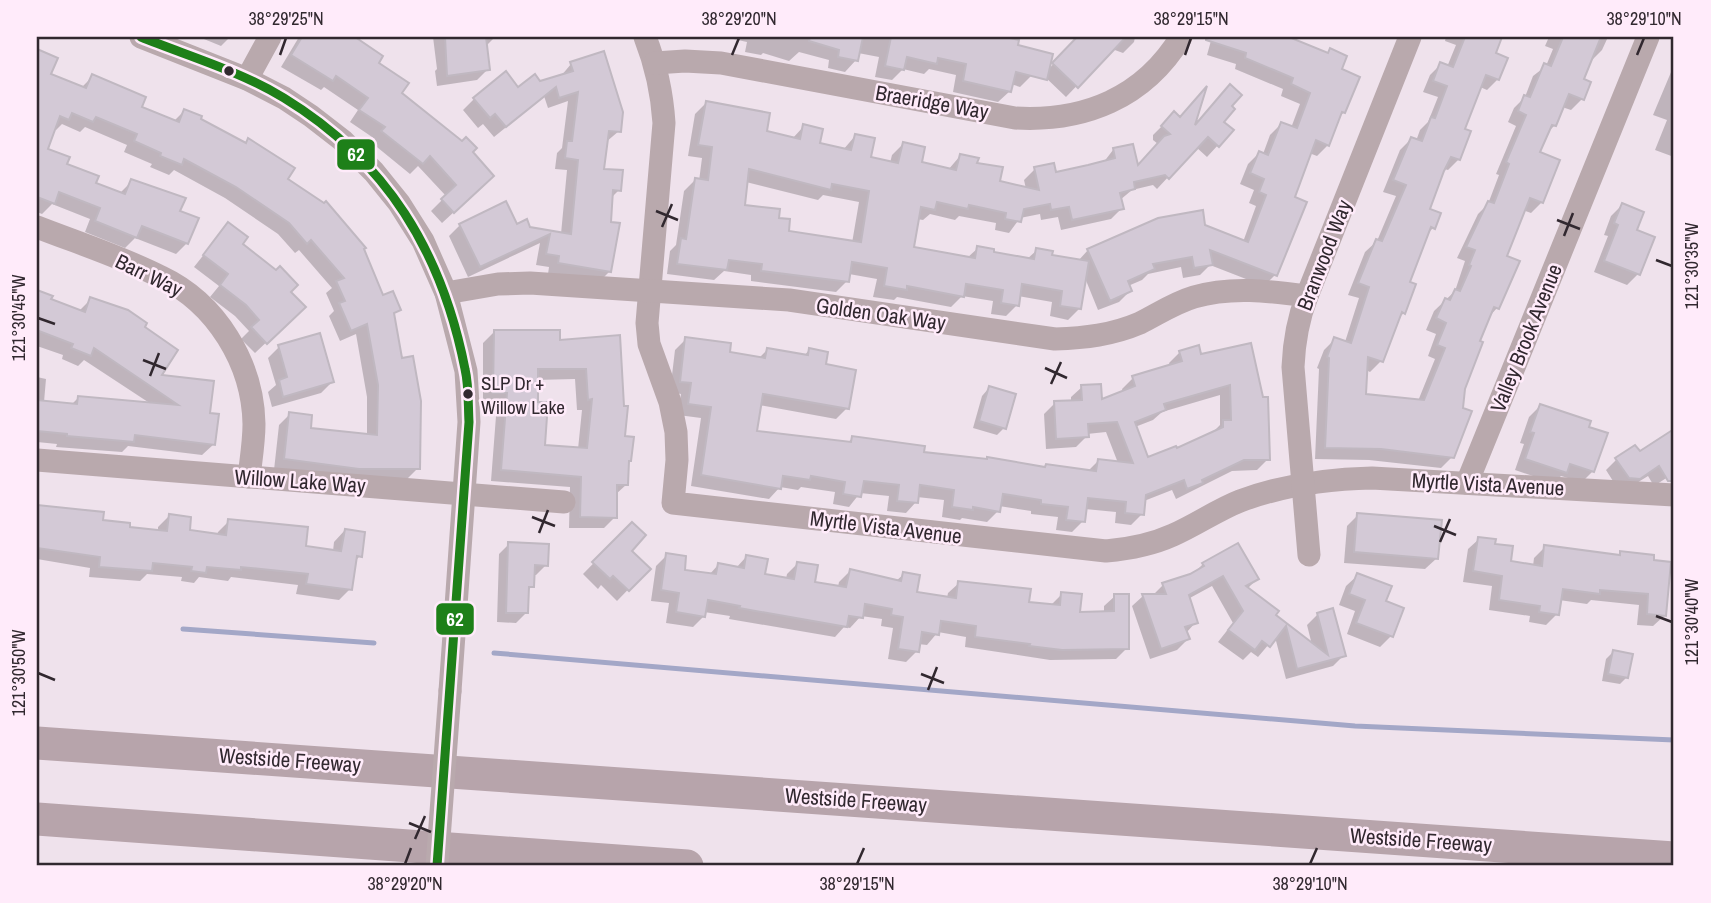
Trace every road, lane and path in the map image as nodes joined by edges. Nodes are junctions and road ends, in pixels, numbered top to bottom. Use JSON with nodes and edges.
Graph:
{"nodes":[{"id":1,"x":141,"y":37,"type":"edge"},
{"id":2,"x":270,"y":37,"type":"edge"},
{"id":3,"x":645,"y":37,"type":"edge"},
{"id":4,"x":1181,"y":37,"type":"edge"},
{"id":5,"x":1410,"y":37,"type":"edge"},
{"id":6,"x":1648,"y":37,"type":"edge"},
{"id":7,"x":655,"y":63,"type":"junction"},
{"id":8,"x":247,"y":79,"type":"junction"},
{"id":9,"x":37,"y":227,"type":"edge"},
{"id":10,"x":649,"y":290,"type":"junction"},
{"id":11,"x":446,"y":293,"type":"junction"},
{"id":12,"x":1307,"y":296,"type":"junction"},
{"id":13,"x":37,"y":460,"type":"edge"},
{"id":14,"x":249,"y":477,"type":"junction"},
{"id":15,"x":1303,"y":483,"type":"junction"},
{"id":16,"x":1467,"y":483,"type":"junction"},
{"id":17,"x":464,"y":494,"type":"junction"},
{"id":18,"x":1674,"y":495,"type":"edge"},
{"id":19,"x":564,"y":502,"type":"dead end"},
{"id":20,"x":1309,"y":555,"type":"dead end"},
{"id":21,"x":44,"y":743,"type":"edge"},
{"id":22,"x":43,"y":820,"type":"edge"},
{"id":23,"x":1665,"y":857,"type":"edge"},
{"id":24,"x":438,"y":866,"type":"edge"},
{"id":25,"x":687,"y":866,"type":"edge"}],
"edges":[{"from":1,"to":8,"type":"street"},
{"from":2,"to":8,"type":"street"},
{"from":3,"to":7,"type":"street"},
{"from":4,"to":7,"type":"street","name":"Braeridge Way"},
{"from":5,"to":12,"type":"street","name":"Branwood Way"},
{"from":6,"to":16,"type":"street","name":"Valley Brook Avenue"},
{"from":7,"to":10,"type":"street"},
{"from":8,"to":11,"type":"street"},
{"from":9,"to":14,"type":"street","name":"Barr Way"},
{"from":10,"to":11,"type":"street","name":"Golden Oak Way"},
{"from":10,"to":12,"type":"street","name":"Golden Oak Way"},
{"from":10,"to":15,"type":"street","name":"Myrtle Vista Avenue"},
{"from":11,"to":17,"type":"street"},
{"from":12,"to":15,"type":"street","name":"Branwood Way"},
{"from":13,"to":14,"type":"street","name":"Willow Lake Way"},
{"from":14,"to":17,"type":"street","name":"Willow Lake Way"},
{"from":15,"to":16,"type":"street","name":"Myrtle Vista Avenue"},
{"from":15,"to":20,"type":"street"},
{"from":16,"to":18,"type":"street","name":"Myrtle Vista Avenue"},
{"from":17,"to":19,"type":"street","name":"Willow Lake Way"},
{"from":17,"to":24,"type":"street","bridge":true},
{"from":21,"to":23,"type":"highway","name":"Westside Freeway"},
{"from":22,"to":25,"type":"highway"}]}
